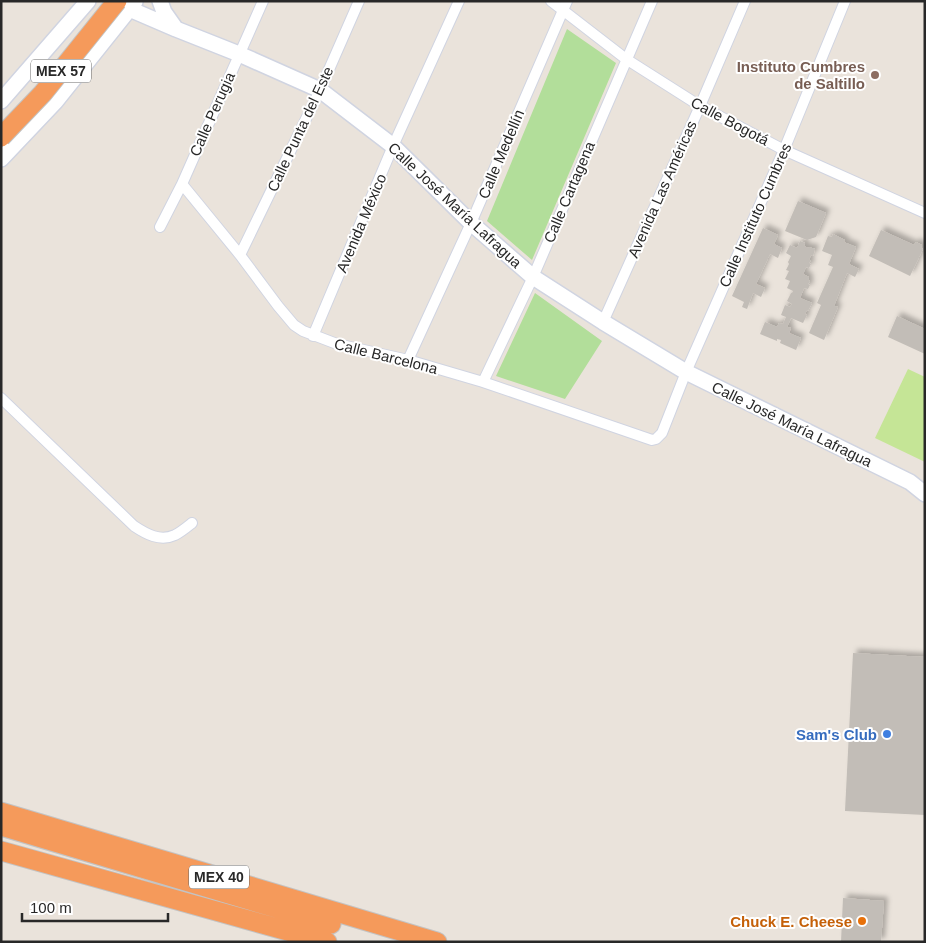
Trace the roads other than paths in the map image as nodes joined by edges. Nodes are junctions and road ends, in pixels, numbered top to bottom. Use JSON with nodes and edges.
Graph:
{"nodes":[{"id":1,"x":88,"y":1,"type":"edge"},
{"id":2,"x":103,"y":1,"type":"edge"},
{"id":3,"x":111,"y":1,"type":"edge"},
{"id":4,"x":160,"y":1,"type":"edge"},
{"id":5,"x":263,"y":1,"type":"edge"},
{"id":6,"x":359,"y":1,"type":"edge"},
{"id":7,"x":459,"y":1,"type":"edge"},
{"id":8,"x":552,"y":1,"type":"edge"},
{"id":9,"x":652,"y":1,"type":"edge"},
{"id":10,"x":745,"y":1,"type":"edge"},
{"id":11,"x":845,"y":1,"type":"edge"},
{"id":12,"x":127,"y":4,"type":"edge"},
{"id":13,"x":565,"y":6,"type":"edge"},
{"id":14,"x":176,"y":29,"type":"junction"},
{"id":15,"x":57,"y":36,"type":"junction"},
{"id":16,"x":239,"y":54,"type":"junction"},
{"id":17,"x":626,"y":59,"type":"junction"},
{"id":18,"x":83,"y":68,"type":"junction"},
{"id":19,"x":320,"y":90,"type":"junction"},
{"id":20,"x":1,"y":101,"type":"edge"},
{"id":21,"x":700,"y":106,"type":"junction"},
{"id":22,"x":1,"y":120,"type":"edge"},
{"id":23,"x":1,"y":137,"type":"edge"},
{"id":24,"x":394,"y":146,"type":"junction"},
{"id":25,"x":784,"y":150,"type":"junction"},
{"id":26,"x":1,"y":159,"type":"edge"},
{"id":27,"x":182,"y":184,"type":"junction"},
{"id":28,"x":925,"y":213,"type":"edge"},
{"id":29,"x":471,"y":223,"type":"junction"},
{"id":30,"x":160,"y":228,"type":"dead end"},
{"id":31,"x":240,"y":255,"type":"junction"},
{"id":32,"x":533,"y":277,"type":"junction"},
{"id":33,"x":603,"y":322,"type":"junction"},
{"id":34,"x":313,"y":336,"type":"junction"},
{"id":35,"x":408,"y":360,"type":"junction"},
{"id":36,"x":686,"y":372,"type":"junction"},
{"id":37,"x":483,"y":382,"type":"junction"},
{"id":38,"x":1,"y":398,"type":"edge"},
{"id":39,"x":652,"y":440,"type":"joint"},
{"id":40,"x":925,"y":494,"type":"edge"},
{"id":41,"x":192,"y":523,"type":"dead end"},
{"id":42,"x":1,"y":812,"type":"edge"},
{"id":43,"x":1,"y":826,"type":"edge"},
{"id":44,"x":1,"y":851,"type":"edge"},
{"id":45,"x":327,"y":942,"type":"edge"},
{"id":46,"x":392,"y":942,"type":"edge"},
{"id":47,"x":438,"y":942,"type":"edge"}],
"edges":[{"from":1,"to":15,"type":"main road"},
{"from":2,"to":22,"type":"highway","number":"MEX 57"},
{"from":3,"to":12,"type":"main road","name":"Calle José María Lafragua"},
{"from":4,"to":14,"type":"main road"},
{"from":5,"to":16,"type":"street","name":"Calle Perugia"},
{"from":6,"to":19,"type":"street","name":"Calle Punta del Este"},
{"from":7,"to":24,"type":"street","name":"Avenida México"},
{"from":8,"to":13,"type":"street","name":"Calle Bogotá"},
{"from":9,"to":17,"type":"street","name":"Calle Cartagena"},
{"from":10,"to":21,"type":"street","name":"Avenida Las Américas"},
{"from":11,"to":25,"type":"street","name":"Calle Instituto Cumbres"},
{"from":12,"to":14,"type":"main road","name":"Calle José María Lafragua"},
{"from":12,"to":18,"type":"main road"},
{"from":12,"to":23,"type":"highway","number":"MEX 57","bridge":true},
{"from":13,"to":17,"type":"street","name":"Calle Bogotá"},
{"from":13,"to":29,"type":"street","name":"Calle Medellín"},
{"from":14,"to":16,"type":"main road","name":"Calle José María Lafragua"},
{"from":15,"to":18,"type":"main road"},
{"from":15,"to":20,"type":"main road"},
{"from":16,"to":19,"type":"main road","name":"Calle José María Lafragua"},
{"from":16,"to":27,"type":"street","name":"Calle Perugia"},
{"from":17,"to":21,"type":"street","name":"Calle Bogotá"},
{"from":17,"to":32,"type":"street","name":"Calle Cartagena"},
{"from":18,"to":26,"type":"main road"},
{"from":19,"to":24,"type":"main road","name":"Calle José María Lafragua"},
{"from":19,"to":31,"type":"street","name":"Calle Punta del Este"},
{"from":21,"to":25,"type":"street","name":"Calle Bogotá"},
{"from":21,"to":33,"type":"street","name":"Avenida Las Américas"},
{"from":24,"to":29,"type":"main road","name":"Calle José María Lafragua"},
{"from":24,"to":34,"type":"street","name":"Avenida México"},
{"from":25,"to":28,"type":"street","name":"Calle Bogotá"},
{"from":25,"to":36,"type":"street","name":"Calle Instituto Cumbres"},
{"from":27,"to":30,"type":"street","name":"Calle Perugia"},
{"from":27,"to":31,"type":"street","name":"Calle Barcelona"},
{"from":29,"to":32,"type":"main road","name":"Calle José María Lafragua"},
{"from":29,"to":35,"type":"street","name":"Calle Medellín"},
{"from":31,"to":34,"type":"street","name":"Calle Barcelona"},
{"from":32,"to":33,"type":"main road","name":"Calle José María Lafragua"},
{"from":32,"to":37,"type":"street","name":"Calle Cartagena"},
{"from":33,"to":36,"type":"main road","name":"Calle José María Lafragua"},
{"from":34,"to":35,"type":"street","name":"Calle Barcelona"},
{"from":35,"to":37,"type":"street","name":"Calle Barcelona"},
{"from":36,"to":39,"type":"street","name":"Calle Instituto Cumbres"},
{"from":36,"to":40,"type":"main road","name":"Calle José María Lafragua"},
{"from":37,"to":39,"type":"street","name":"Calle Barcelona"},
{"from":38,"to":41,"type":"street"},
{"from":42,"to":47,"type":"highway","number":"MEX 40"},
{"from":43,"to":46,"type":"highway"},
{"from":44,"to":45,"type":"highway","number":"MEX 40"}]}
